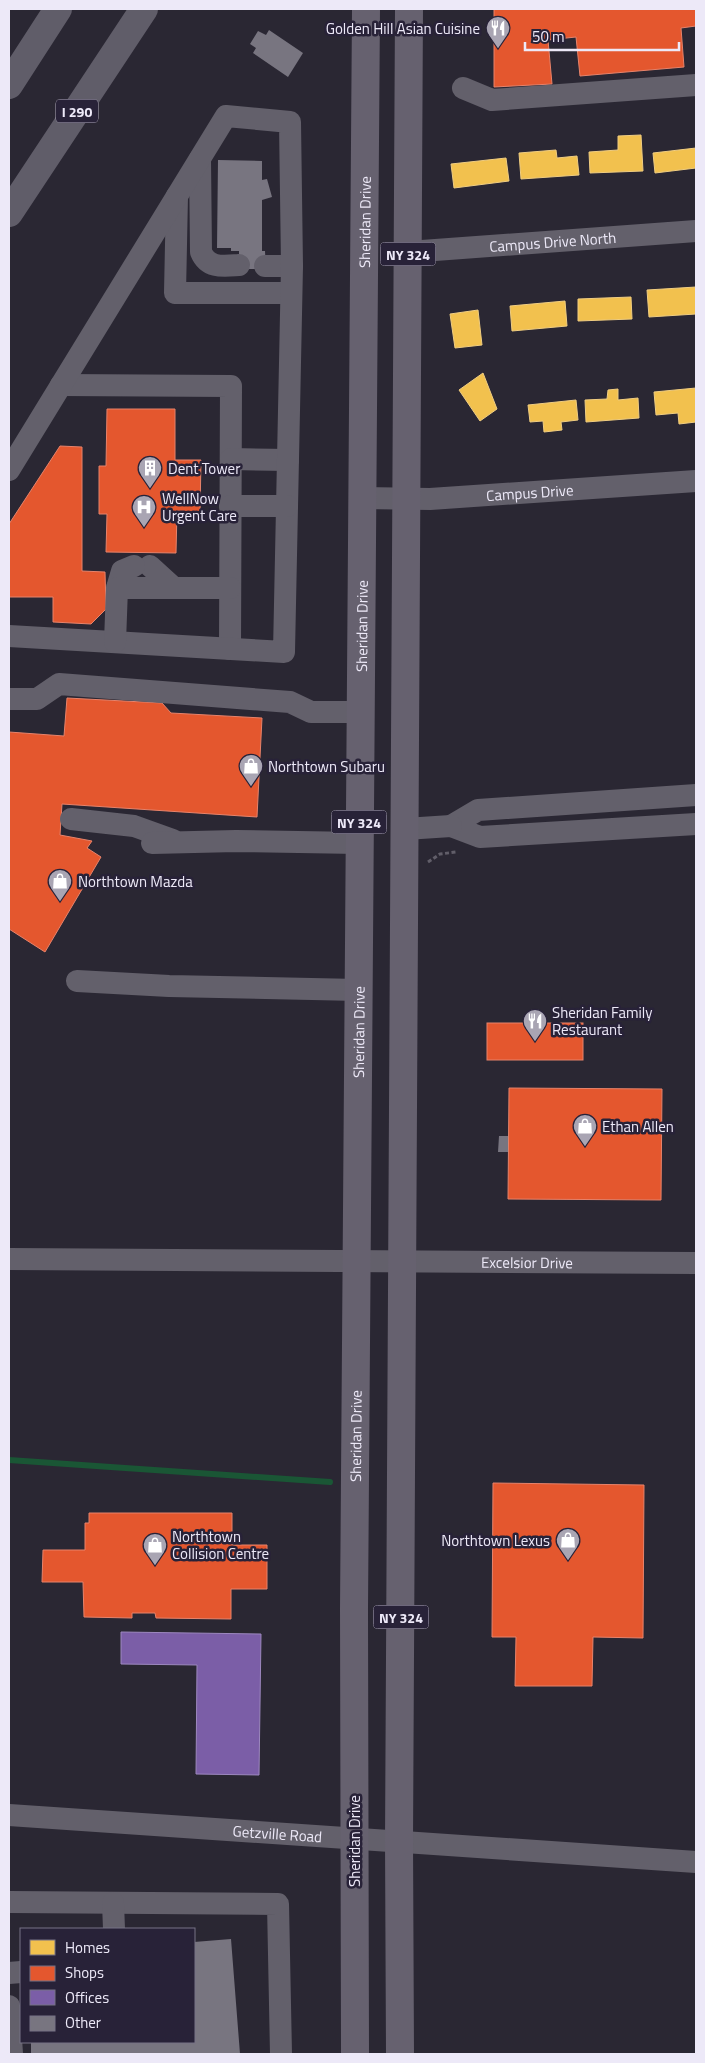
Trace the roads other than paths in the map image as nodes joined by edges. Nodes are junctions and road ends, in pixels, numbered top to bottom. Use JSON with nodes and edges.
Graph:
{"nodes":[{"id":1,"x":58,"y":9,"type":"edge"},
{"id":2,"x":144,"y":9,"type":"edge"},
{"id":3,"x":366,"y":9,"type":"edge"},
{"id":4,"x":409,"y":9,"type":"edge"},
{"id":5,"x":9,"y":85,"type":"edge"},
{"id":6,"x":696,"y":85,"type":"edge"},
{"id":7,"x":463,"y":88,"type":"dead end"},
{"id":8,"x":200,"y":159,"type":"junction"},
{"id":9,"x":177,"y":195,"type":"junction"},
{"id":10,"x":9,"y":213,"type":"edge"},
{"id":11,"x":696,"y":231,"type":"edge"},
{"id":12,"x":408,"y":252,"type":"junction"},
{"id":13,"x":239,"y":266,"type":"dead end"},
{"id":14,"x":265,"y":266,"type":"dead end"},
{"id":15,"x":292,"y":266,"type":"junction"},
{"id":16,"x":291,"y":293,"type":"junction"},
{"id":17,"x":61,"y":385,"type":"junction"},
{"id":18,"x":231,"y":459,"type":"junction"},
{"id":19,"x":288,"y":460,"type":"junction"},
{"id":20,"x":9,"y":470,"type":"edge"},
{"id":21,"x":696,"y":481,"type":"edge"},
{"id":22,"x":362,"y":498,"type":"junction"},
{"id":23,"x":406,"y":499,"type":"junction"},
{"id":24,"x":230,"y":506,"type":"junction"},
{"id":25,"x":287,"y":506,"type":"junction"},
{"id":26,"x":174,"y":587,"type":"junction"},
{"id":27,"x":117,"y":588,"type":"junction"},
{"id":28,"x":230,"y":588,"type":"junction"},
{"id":29,"x":9,"y":636,"type":"edge"},
{"id":30,"x":115,"y":642,"type":"junction"},
{"id":31,"x":230,"y":649,"type":"junction"},
{"id":32,"x":9,"y":699,"type":"edge"},
{"id":33,"x":360,"y":712,"type":"junction"},
{"id":34,"x":696,"y":795,"type":"edge"},
{"id":35,"x":70,"y":819,"type":"dead end"},
{"id":36,"x":696,"y":824,"type":"edge"},
{"id":37,"x":451,"y":826,"type":"junction"},
{"id":38,"x":405,"y":829,"type":"junction"},
{"id":39,"x":179,"y":842,"type":"junction"},
{"id":40,"x":152,"y":843,"type":"dead end"},
{"id":41,"x":358,"y":843,"type":"junction"},
{"id":42,"x":77,"y":981,"type":"dead end"},
{"id":43,"x":358,"y":990,"type":"junction"},
{"id":44,"x":9,"y":1259,"type":"edge"},
{"id":45,"x":356,"y":1262,"type":"junction"},
{"id":46,"x":402,"y":1262,"type":"junction"},
{"id":47,"x":696,"y":1263,"type":"edge"},
{"id":48,"x":9,"y":1815,"type":"edge"},
{"id":49,"x":354,"y":1838,"type":"junction"},
{"id":50,"x":399,"y":1841,"type":"junction"},
{"id":51,"x":696,"y":1862,"type":"edge"},
{"id":52,"x":9,"y":1902,"type":"edge"},
{"id":53,"x":113,"y":1903,"type":"junction"},
{"id":54,"x":114,"y":1928,"type":"edge"},
{"id":55,"x":9,"y":2006,"type":"edge"},
{"id":56,"x":12,"y":2054,"type":"edge"},
{"id":57,"x":281,"y":2054,"type":"edge"},
{"id":58,"x":355,"y":2054,"type":"edge"},
{"id":59,"x":400,"y":2054,"type":"edge"}],
"edges":[{"from":1,"to":5,"type":"highway"},
{"from":2,"to":10,"type":"highway","number":"I 290"},
{"from":3,"to":22,"type":"main road","name":"Sheridan Drive","number":"NY 324"},
{"from":4,"to":12,"type":"main road","number":"NY 324"},
{"from":6,"to":7,"type":"street"},
{"from":8,"to":9,"type":"street"},
{"from":8,"to":13,"type":"street"},
{"from":8,"to":15,"type":"street"},
{"from":9,"to":16,"type":"street"},
{"from":9,"to":17,"type":"street"},
{"from":11,"to":12,"type":"street","name":"Campus Drive North"},
{"from":12,"to":23,"type":"main road","number":"NY 324"},
{"from":14,"to":15,"type":"street"},
{"from":15,"to":16,"type":"street"},
{"from":16,"to":19,"type":"street"},
{"from":17,"to":18,"type":"street"},
{"from":17,"to":20,"type":"street"},
{"from":18,"to":19,"type":"street"},
{"from":18,"to":24,"type":"street"},
{"from":19,"to":25,"type":"street"},
{"from":21,"to":23,"type":"street","name":"Campus Drive"},
{"from":22,"to":23,"type":"street","name":"Campus Drive"},
{"from":22,"to":33,"type":"main road","name":"Sheridan Drive","number":"NY 324"},
{"from":23,"to":38,"type":"main road","number":"NY 324"},
{"from":24,"to":25,"type":"street"},
{"from":24,"to":28,"type":"street"},
{"from":25,"to":31,"type":"street"},
{"from":26,"to":27,"type":"street"},
{"from":26,"to":27,"type":"street"},
{"from":26,"to":28,"type":"street"},
{"from":27,"to":30,"type":"street"},
{"from":28,"to":31,"type":"street"},
{"from":29,"to":30,"type":"street"},
{"from":30,"to":31,"type":"street"},
{"from":32,"to":33,"type":"street"},
{"from":33,"to":41,"type":"main road","name":"Sheridan Drive","number":"NY 324"},
{"from":34,"to":37,"type":"street"},
{"from":35,"to":39,"type":"street"},
{"from":36,"to":37,"type":"street"},
{"from":37,"to":38,"type":"street"},
{"from":38,"to":46,"type":"main road","number":"NY 324"},
{"from":39,"to":40,"type":"street"},
{"from":39,"to":41,"type":"street"},
{"from":41,"to":43,"type":"main road","name":"Sheridan Drive","number":"NY 324"},
{"from":42,"to":43,"type":"street"},
{"from":43,"to":45,"type":"main road","name":"Sheridan Drive","number":"NY 324"},
{"from":44,"to":45,"type":"street","name":"Excelsior Drive"},
{"from":45,"to":46,"type":"street","name":"Excelsior Drive"},
{"from":45,"to":49,"type":"main road","name":"Sheridan Drive","number":"NY 324"},
{"from":46,"to":47,"type":"street","name":"Excelsior Drive"},
{"from":46,"to":50,"type":"main road","number":"NY 324"},
{"from":48,"to":49,"type":"street","name":"Getzville Road"},
{"from":49,"to":50,"type":"street","name":"Getzville Road"},
{"from":49,"to":58,"type":"main road","name":"Sheridan Drive","number":"NY 324"},
{"from":50,"to":51,"type":"street","name":"Getzville Road"},
{"from":50,"to":59,"type":"main road","number":"NY 324"},
{"from":52,"to":53,"type":"street"},
{"from":53,"to":54,"type":"street"},
{"from":53,"to":57,"type":"street"},
{"from":55,"to":56,"type":"street"}]}
